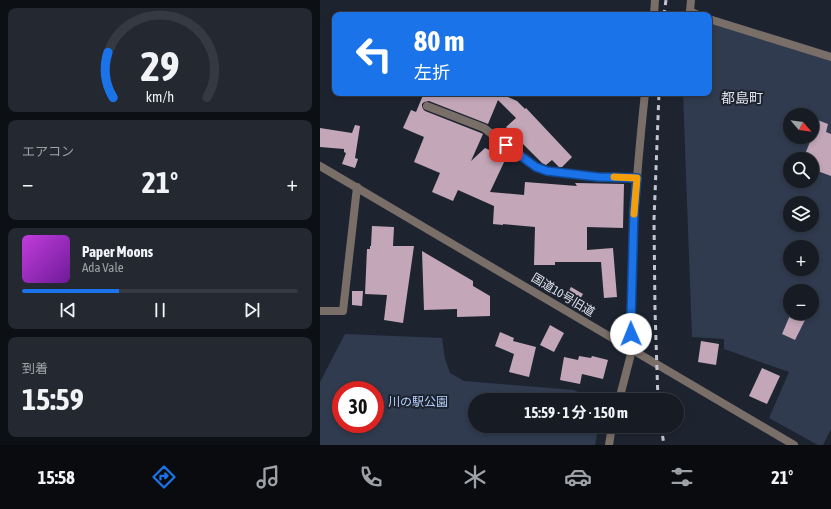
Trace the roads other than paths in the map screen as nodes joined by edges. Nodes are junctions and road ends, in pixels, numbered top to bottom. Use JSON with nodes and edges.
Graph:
{"nodes":[{"id":1,"x":655,"y":0,"type":"edge"},
{"id":2,"x":691,"y":0,"type":"edge"},
{"id":3,"x":654,"y":12,"type":"edge"},
{"id":4,"x":690,"y":12,"type":"edge"},
{"id":5,"x":712,"y":20,"type":"edge"},
{"id":6,"x":831,"y":57,"type":"edge"},
{"id":7,"x":645,"y":96,"type":"edge"},
{"id":8,"x":427,"y":106,"type":"dead end"},
{"id":9,"x":320,"y":166,"type":"edge"},
{"id":10,"x":637,"y":178,"type":"junction"},
{"id":11,"x":357,"y":187,"type":"junction"},
{"id":12,"x":320,"y":311,"type":"edge"},
{"id":13,"x":632,"y":350,"type":"junction"},
{"id":14,"x":621,"y":393,"type":"edge"},
{"id":15,"x":611,"y":433,"type":"edge"},
{"id":16,"x":609,"y":445,"type":"edge"},
{"id":17,"x":794,"y":445,"type":"edge"}],
"edges":[{"from":1,"to":3,"type":"street"},
{"from":2,"to":4,"type":"street"},
{"from":5,"to":6,"type":"street"},
{"from":7,"to":10,"type":"street"},
{"from":8,"to":10,"type":"street"},
{"from":9,"to":11,"type":"street","name":"国道10号旧道"},
{"from":10,"to":13,"type":"street"},
{"from":11,"to":12,"type":"street"},
{"from":11,"to":13,"type":"street","name":"国道10号旧道"},
{"from":13,"to":14,"type":"street"},
{"from":13,"to":17,"type":"street","name":"国道10号旧道"},
{"from":15,"to":16,"type":"street"}]}
